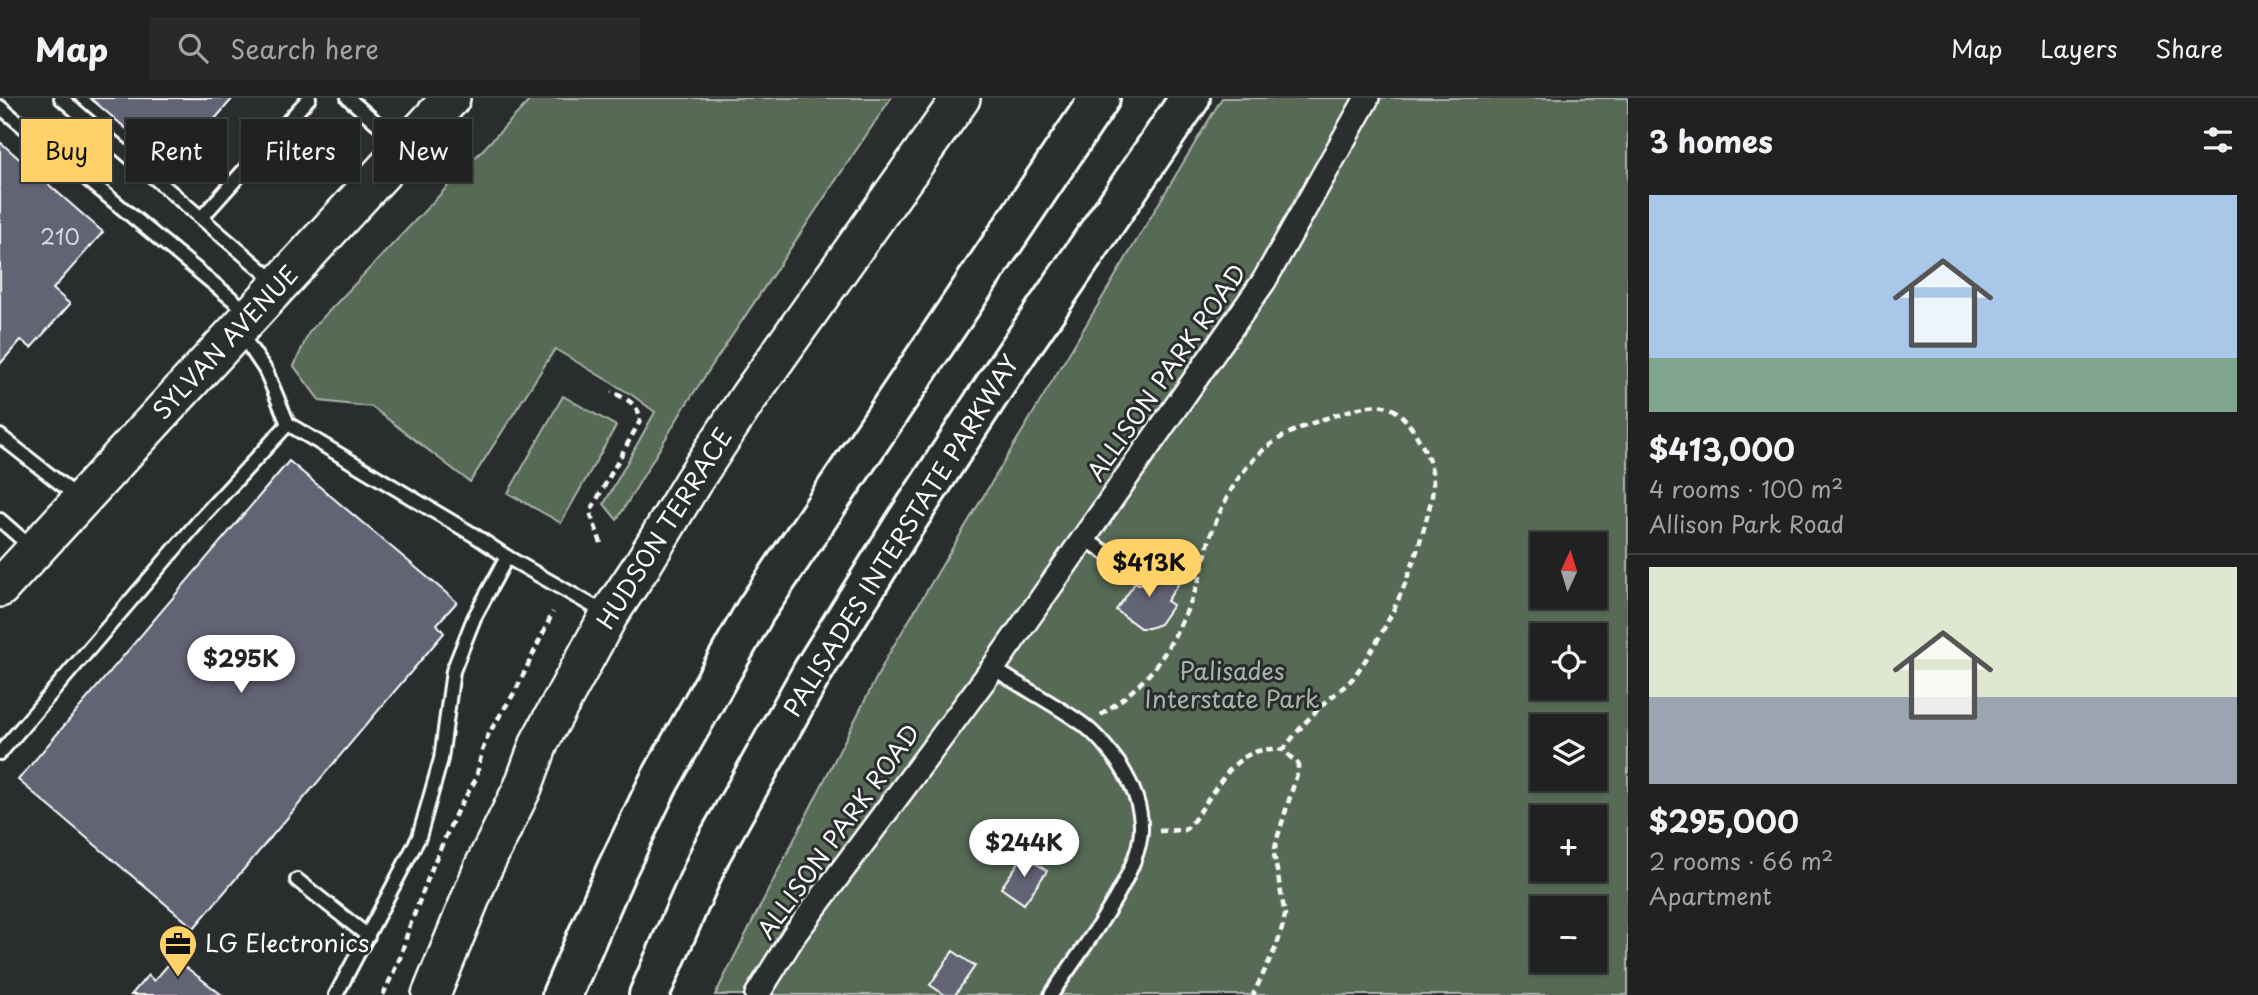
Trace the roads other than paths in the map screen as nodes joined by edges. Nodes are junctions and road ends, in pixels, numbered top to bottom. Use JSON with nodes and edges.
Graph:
{"nodes":[{"id":1,"x":61,"y":98,"type":"edge"},
{"id":2,"x":310,"y":98,"type":"edge"},
{"id":3,"x":348,"y":98,"type":"edge"},
{"id":4,"x":961,"y":98,"type":"edge"},
{"id":5,"x":1101,"y":98,"type":"edge"},
{"id":6,"x":1190,"y":98,"type":"edge"},
{"id":7,"x":1367,"y":98,"type":"edge"},
{"id":8,"x":447,"y":99,"type":"edge"},
{"id":9,"x":0,"y":107,"type":"edge"},
{"id":10,"x":430,"y":119,"type":"edge"},
{"id":11,"x":374,"y":121,"type":"edge"},
{"id":12,"x":374,"y":182,"type":"edge"},
{"id":13,"x":202,"y":217,"type":"junction"},
{"id":14,"x":279,"y":285,"type":"junction"},
{"id":15,"x":245,"y":323,"type":"junction"},
{"id":16,"x":288,"y":424,"type":"junction"},
{"id":17,"x":0,"y":436,"type":"edge"},
{"id":18,"x":81,"y":500,"type":"junction"},
{"id":19,"x":0,"y":520,"type":"edge"},
{"id":20,"x":1084,"y":538,"type":"junction"},
{"id":21,"x":34,"y":551,"type":"junction"},
{"id":22,"x":507,"y":557,"type":"junction"},
{"id":23,"x":1140,"y":576,"type":"dead end"},
{"id":24,"x":0,"y":588,"type":"edge"},
{"id":25,"x":609,"y":615,"type":"junction"},
{"id":26,"x":993,"y":668,"type":"junction"},
{"id":27,"x":0,"y":753,"type":"edge"},
{"id":28,"x":296,"y":880,"type":"dead end"},
{"id":29,"x":368,"y":936,"type":"junction"},
{"id":30,"x":336,"y":995,"type":"edge"},
{"id":31,"x":431,"y":995,"type":"edge"},
{"id":32,"x":562,"y":995,"type":"edge"},
{"id":33,"x":649,"y":995,"type":"edge"},
{"id":34,"x":757,"y":995,"type":"edge"},
{"id":35,"x":1051,"y":995,"type":"edge"}],
"edges":[{"from":1,"to":13,"type":"lane"},
{"from":2,"to":13,"type":"lane"},
{"from":3,"to":11,"type":"lane"},
{"from":4,"to":25,"type":"main road","name":"HUDSON TERRACE"},
{"from":5,"to":32,"type":"highway"},
{"from":6,"to":33,"type":"highway","name":"PALISADES INTERSTATE PARKWAY"},
{"from":7,"to":20,"type":"street","name":"ALLISON PARK ROAD"},
{"from":8,"to":10,"type":"main road","name":"SYLVAN AVENUE"},
{"from":9,"to":15,"type":"lane"},
{"from":12,"to":14,"type":"main road","name":"SYLVAN AVENUE"},
{"from":13,"to":14,"type":"lane"},
{"from":14,"to":15,"type":"main road","name":"SYLVAN AVENUE"},
{"from":15,"to":16,"type":"lane"},
{"from":15,"to":18,"type":"main road","name":"SYLVAN AVENUE"},
{"from":16,"to":22,"type":"lane"},
{"from":16,"to":27,"type":"lane"},
{"from":17,"to":18,"type":"lane"},
{"from":18,"to":21,"type":"main road","name":"SYLVAN AVENUE"},
{"from":19,"to":21,"type":"lane"},
{"from":20,"to":23,"type":"lane"},
{"from":20,"to":26,"type":"street","name":"ALLISON PARK ROAD"},
{"from":21,"to":24,"type":"main road","name":"SYLVAN AVENUE"},
{"from":22,"to":25,"type":"lane"},
{"from":22,"to":29,"type":"lane"},
{"from":25,"to":31,"type":"main road","name":"HUDSON TERRACE"},
{"from":26,"to":34,"type":"street","name":"ALLISON PARK ROAD"},
{"from":26,"to":35,"type":"lane"},
{"from":28,"to":29,"type":"lane"},
{"from":29,"to":30,"type":"lane"}]}
